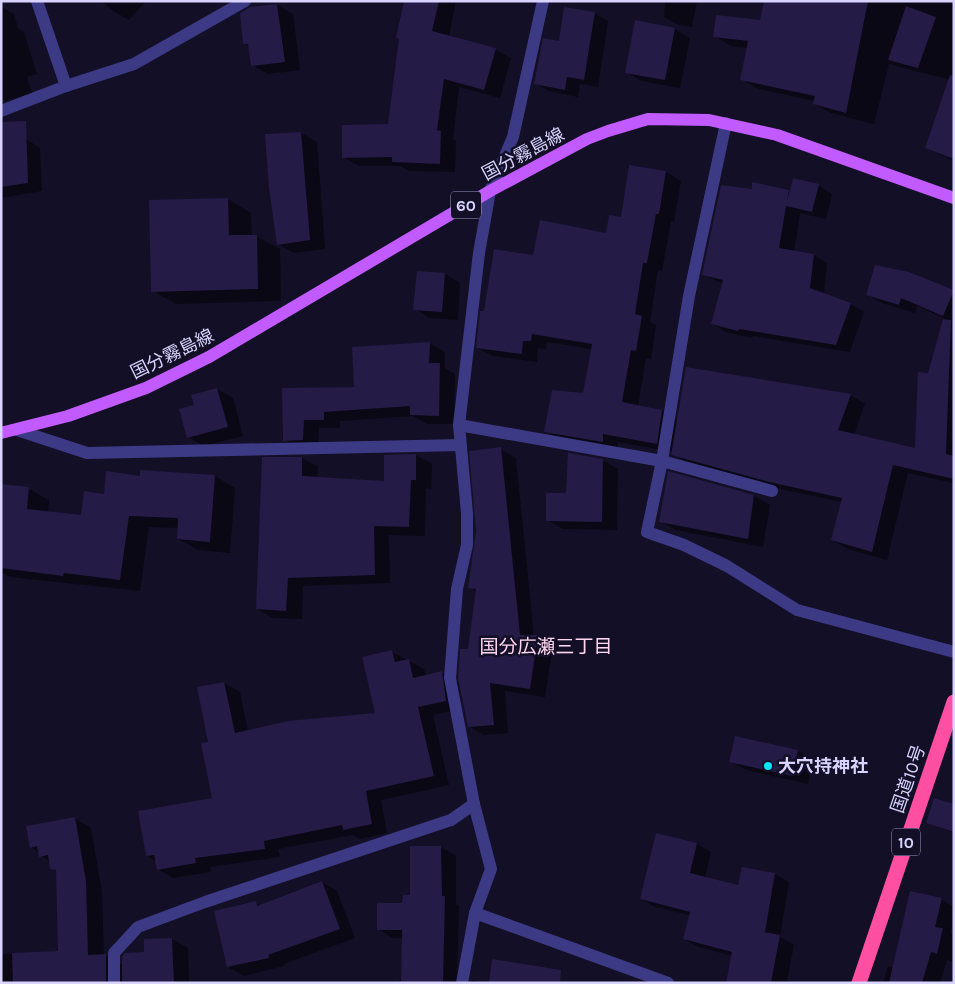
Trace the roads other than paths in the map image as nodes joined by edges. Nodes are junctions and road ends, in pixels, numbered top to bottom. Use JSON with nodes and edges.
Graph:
{"nodes":[{"id":1,"x":37,"y":1,"type":"edge"},
{"id":2,"x":245,"y":1,"type":"edge"},
{"id":3,"x":543,"y":1,"type":"edge"},
{"id":4,"x":66,"y":86,"type":"junction"},
{"id":5,"x":1,"y":111,"type":"edge"},
{"id":6,"x":726,"y":123,"type":"junction"},
{"id":7,"x":490,"y":191,"type":"junction"},
{"id":8,"x":954,"y":198,"type":"edge"},
{"id":9,"x":459,"y":425,"type":"junction"},
{"id":10,"x":17,"y":430,"type":"junction"},
{"id":11,"x":1,"y":433,"type":"edge"},
{"id":12,"x":460,"y":446,"type":"junction"},
{"id":13,"x":662,"y":461,"type":"junction"},
{"id":14,"x":772,"y":491,"type":"dead end"},
{"id":15,"x":954,"y":652,"type":"edge"},
{"id":16,"x":954,"y":702,"type":"edge"},
{"id":17,"x":474,"y":804,"type":"junction"},
{"id":18,"x":475,"y":913,"type":"junction"},
{"id":19,"x":114,"y":983,"type":"edge"},
{"id":20,"x":462,"y":983,"type":"edge"},
{"id":21,"x":668,"y":983,"type":"edge"},
{"id":22,"x":858,"y":983,"type":"edge"}],
"edges":[{"from":1,"to":4,"type":"street"},
{"from":2,"to":4,"type":"street"},
{"from":3,"to":7,"type":"street"},
{"from":4,"to":5,"type":"street"},
{"from":6,"to":7,"type":"main road","name":"国分霧島線","number":"60"},
{"from":6,"to":8,"type":"main road","name":"国分霧島線","number":"60"},
{"from":6,"to":13,"type":"street"},
{"from":7,"to":9,"type":"street"},
{"from":7,"to":10,"type":"main road","name":"国分霧島線","number":"60"},
{"from":9,"to":12,"type":"street"},
{"from":9,"to":13,"type":"street"},
{"from":10,"to":11,"type":"main road","name":"国分霧島線","number":"60"},
{"from":10,"to":12,"type":"street"},
{"from":12,"to":17,"type":"street"},
{"from":13,"to":14,"type":"street"},
{"from":13,"to":15,"type":"street"},
{"from":16,"to":22,"type":"highway","name":"国道10号","number":"10"},
{"from":17,"to":18,"type":"street"},
{"from":17,"to":19,"type":"street"},
{"from":18,"to":20,"type":"street"},
{"from":18,"to":21,"type":"street"}]}
